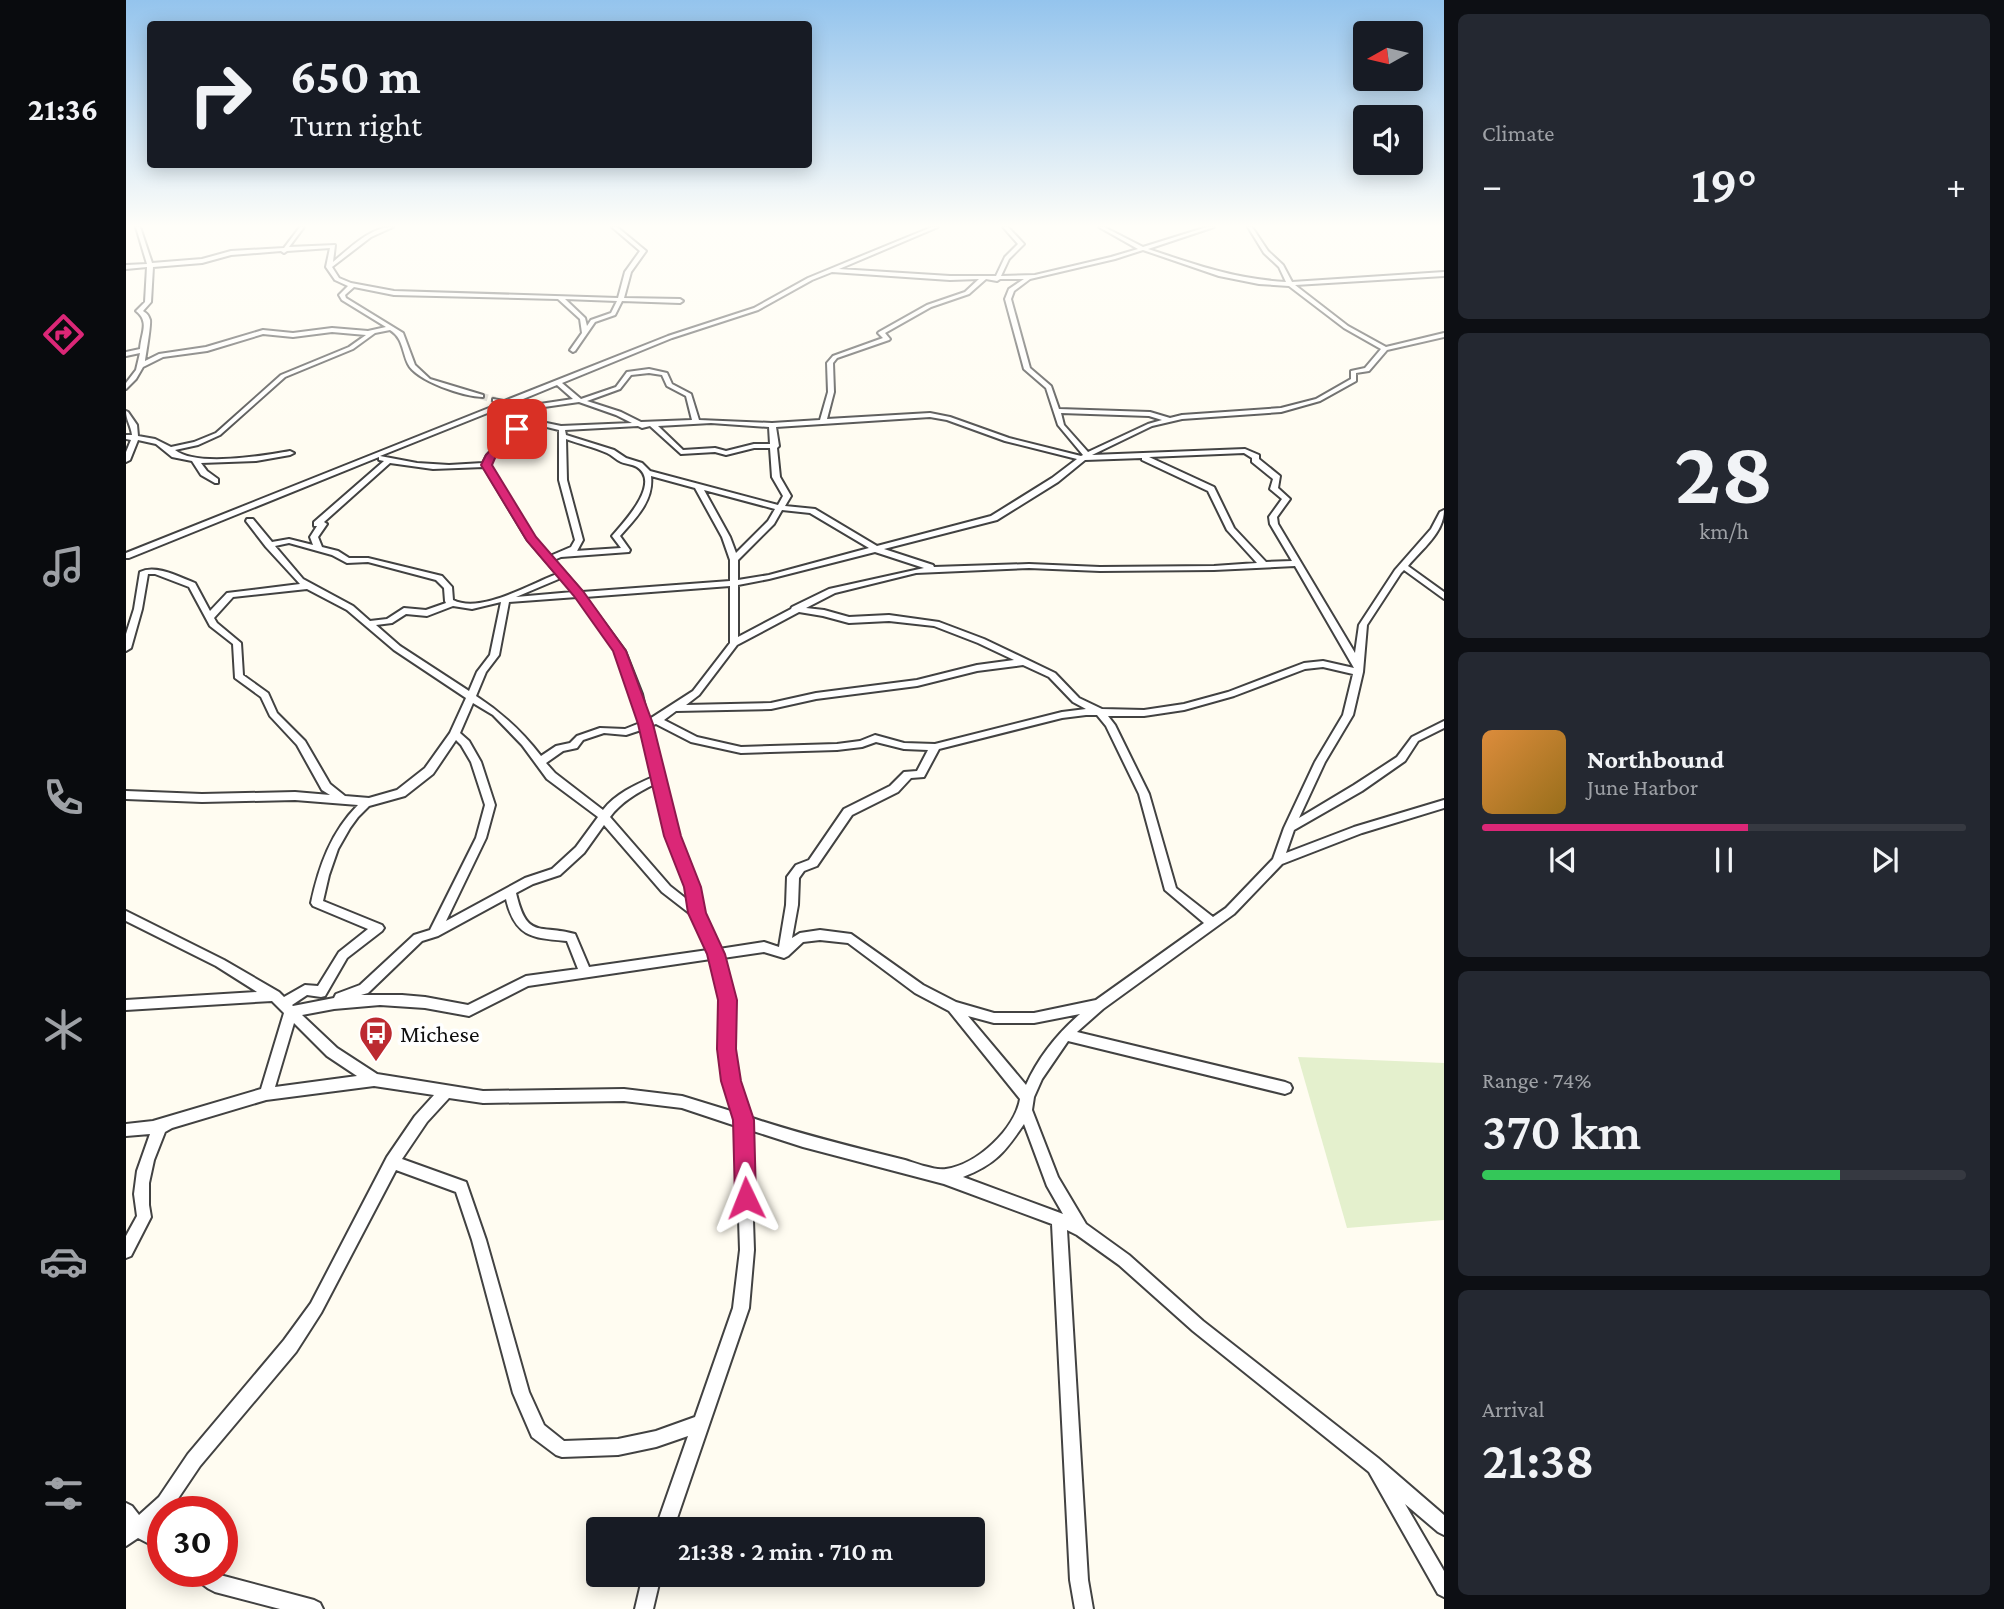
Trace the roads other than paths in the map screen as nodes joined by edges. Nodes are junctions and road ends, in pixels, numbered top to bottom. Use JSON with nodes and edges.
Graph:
{"nodes":[{"id":1,"x":148,"y":302,"type":"edge"},
{"id":2,"x":350,"y":302,"type":"edge"},
{"id":3,"x":565,"y":302,"type":"edge"},
{"id":4,"x":619,"y":302,"type":"edge"},
{"id":5,"x":769,"y":302,"type":"edge"},
{"id":6,"x":940,"y":302,"type":"edge"},
{"id":7,"x":1009,"y":302,"type":"edge"},
{"id":8,"x":1314,"y":302,"type":"edge"},
{"id":9,"x":139,"y":311,"type":"junction"},
{"id":10,"x":126,"y":312,"type":"edge"},
{"id":11,"x":391,"y":328,"type":"junction"},
{"id":12,"x":374,"y":332,"type":"junction"},
{"id":13,"x":584,"y":332,"type":"junction"},
{"id":14,"x":1444,"y":335,"type":"edge"},
{"id":15,"x":1385,"y":349,"type":"junction"},
{"id":16,"x":143,"y":350,"type":"junction"},
{"id":17,"x":573,"y":350,"type":"dead end"},
{"id":18,"x":128,"y":353,"type":"edge"},
{"id":19,"x":143,"y":365,"type":"junction"},
{"id":20,"x":558,"y":383,"type":"junction"},
{"id":21,"x":126,"y":387,"type":"edge"},
{"id":22,"x":481,"y":396,"type":"tunnel mouth"},
{"id":23,"x":495,"y":400,"type":"tunnel mouth"},
{"id":24,"x":579,"y":400,"type":"junction"},
{"id":25,"x":506,"y":404,"type":"junction"},
{"id":26,"x":519,"y":409,"type":"junction"},
{"id":27,"x":1057,"y":411,"type":"junction"},
{"id":28,"x":126,"y":413,"type":"edge"},
{"id":29,"x":524,"y":420,"type":"junction"},
{"id":30,"x":1169,"y":420,"type":"junction"},
{"id":31,"x":696,"y":422,"type":"junction"},
{"id":32,"x":823,"y":422,"type":"junction"},
{"id":33,"x":653,"y":425,"type":"junction"},
{"id":34,"x":772,"y":425,"type":"junction"},
{"id":35,"x":642,"y":426,"type":"junction"},
{"id":36,"x":562,"y":432,"type":"junction"},
{"id":37,"x":126,"y":437,"type":"edge"},
{"id":38,"x":136,"y":438,"type":"junction"},
{"id":39,"x":775,"y":446,"type":"junction"},
{"id":40,"x":171,"y":449,"type":"junction"},
{"id":41,"x":290,"y":453,"type":"dead end"},
{"id":42,"x":377,"y":455,"type":"junction"},
{"id":43,"x":1084,"y":456,"type":"junction"},
{"id":44,"x":1140,"y":456,"type":"junction"},
{"id":45,"x":126,"y":460,"type":"edge"},
{"id":46,"x":198,"y":461,"type":"junction"},
{"id":47,"x":388,"y":461,"type":"junction"},
{"id":48,"x":486,"y":465,"type":"junction"},
{"id":49,"x":647,"y":473,"type":"junction"},
{"id":50,"x":215,"y":481,"type":"dead end"},
{"id":51,"x":699,"y":488,"type":"junction"},
{"id":52,"x":782,"y":508,"type":"junction"},
{"id":53,"x":1444,"y":512,"type":"edge"},
{"id":54,"x":250,"y":521,"type":"dead end"},
{"id":55,"x":269,"y":545,"type":"junction"},
{"id":56,"x":318,"y":549,"type":"junction"},
{"id":57,"x":878,"y":550,"type":"junction"},
{"id":58,"x":126,"y":556,"type":"edge"},
{"id":59,"x":555,"y":557,"type":"junction"},
{"id":60,"x":734,"y":560,"type":"junction"},
{"id":61,"x":1297,"y":563,"type":"junction"},
{"id":62,"x":1265,"y":565,"type":"junction"},
{"id":63,"x":1403,"y":566,"type":"junction"},
{"id":64,"x":941,"y":569,"type":"junction"},
{"id":65,"x":562,"y":575,"type":"junction"},
{"id":66,"x":736,"y":583,"type":"junction"},
{"id":67,"x":307,"y":586,"type":"junction"},
{"id":68,"x":579,"y":594,"type":"junction"},
{"id":69,"x":1444,"y":596,"type":"edge"},
{"id":70,"x":506,"y":599,"type":"junction"},
{"id":71,"x":452,"y":604,"type":"junction"},
{"id":72,"x":794,"y":609,"type":"junction"},
{"id":73,"x":209,"y":618,"type":"junction"},
{"id":74,"x":367,"y":624,"type":"junction"},
{"id":75,"x":734,"y":643,"type":"junction"},
{"id":76,"x":126,"y":648,"type":"edge"},
{"id":77,"x":1027,"y":662,"type":"junction"},
{"id":78,"x":1358,"y":669,"type":"junction"},
{"id":79,"x":473,"y":698,"type":"junction"},
{"id":80,"x":675,"y":708,"type":"junction"},
{"id":81,"x":1100,"y":712,"type":"junction"},
{"id":82,"x":656,"y":720,"type":"junction"},
{"id":83,"x":646,"y":724,"type":"junction"},
{"id":84,"x":1444,"y":724,"type":"edge"},
{"id":85,"x":455,"y":734,"type":"junction"},
{"id":86,"x":935,"y":747,"type":"junction"},
{"id":87,"x":540,"y":762,"type":"junction"},
{"id":88,"x":658,"y":779,"type":"junction"},
{"id":89,"x":126,"y":795,"type":"edge"},
{"id":90,"x":341,"y":798,"type":"junction"},
{"id":91,"x":365,"y":804,"type":"dead end"},
{"id":92,"x":1444,"y":804,"type":"edge"},
{"id":93,"x":602,"y":815,"type":"junction"},
{"id":94,"x":1289,"y":828,"type":"junction"},
{"id":95,"x":1278,"y":861,"type":"junction"},
{"id":96,"x":510,"y":891,"type":"junction"},
{"id":97,"x":697,"y":913,"type":"junction"},
{"id":98,"x":126,"y":916,"type":"edge"},
{"id":99,"x":1212,"y":923,"type":"junction"},
{"id":100,"x":434,"y":933,"type":"junction"},
{"id":101,"x":785,"y":953,"type":"junction"},
{"id":102,"x":716,"y":954,"type":"junction"},
{"id":103,"x":585,"y":972,"type":"junction"},
{"id":104,"x":331,"y":1001,"type":"junction"},
{"id":105,"x":283,"y":1004,"type":"junction"},
{"id":106,"x":126,"y":1005,"type":"edge"},
{"id":107,"x":1099,"y":1005,"type":"junction"},
{"id":108,"x":953,"y":1007,"type":"junction"},
{"id":109,"x":1065,"y":1035,"type":"junction"},
{"id":110,"x":374,"y":1080,"type":"junction"},
{"id":111,"x":1285,"y":1088,"type":"dead end"},
{"id":112,"x":446,"y":1093,"type":"junction"},
{"id":113,"x":266,"y":1094,"type":"junction"},
{"id":114,"x":1026,"y":1104,"type":"junction"},
{"id":115,"x":188,"y":1116,"type":"junction"},
{"id":116,"x":743,"y":1120,"type":"junction"},
{"id":117,"x":126,"y":1130,"type":"edge"},
{"id":118,"x":392,"y":1162,"type":"junction"},
{"id":119,"x":944,"y":1177,"type":"junction"},
{"id":120,"x":1059,"y":1219,"type":"junction"},
{"id":121,"x":1082,"y":1230,"type":"junction"},
{"id":122,"x":128,"y":1245,"type":"edge"},
{"id":123,"x":699,"y":1424,"type":"junction"},
{"id":124,"x":1372,"y":1464,"type":"junction"},
{"id":125,"x":126,"y":1511,"type":"edge"},
{"id":126,"x":668,"y":1517,"type":"edge"},
{"id":127,"x":1444,"y":1527,"type":"edge"},
{"id":128,"x":132,"y":1533,"type":"edge"},
{"id":129,"x":230,"y":1587,"type":"edge"},
{"id":130,"x":649,"y":1587,"type":"edge"},
{"id":131,"x":1444,"y":1588,"type":"edge"},
{"id":132,"x":314,"y":1609,"type":"edge"},
{"id":133,"x":644,"y":1609,"type":"edge"},
{"id":134,"x":1084,"y":1609,"type":"edge"}],
"edges":[{"from":1,"to":9,"type":"street"},
{"from":2,"to":11,"type":"street"},
{"from":3,"to":13,"type":"street"},
{"from":4,"to":13,"type":"street"},
{"from":5,"to":20,"type":"street"},
{"from":6,"to":32,"type":"street"},
{"from":7,"to":27,"type":"street"},
{"from":8,"to":15,"type":"street"},
{"from":9,"to":10,"type":"street"},
{"from":9,"to":16,"type":"street"},
{"from":11,"to":12,"type":"street"},
{"from":11,"to":22,"type":"street"},
{"from":12,"to":19,"type":"street"},
{"from":12,"to":40,"type":"street"},
{"from":13,"to":17,"type":"street"},
{"from":14,"to":15,"type":"street"},
{"from":15,"to":30,"type":"street"},
{"from":16,"to":18,"type":"street"},
{"from":16,"to":19,"type":"street"},
{"from":19,"to":21,"type":"street"},
{"from":20,"to":24,"type":"street"},
{"from":20,"to":25,"type":"street"},
{"from":23,"to":25,"type":"street"},
{"from":24,"to":26,"type":"street"},
{"from":24,"to":31,"type":"street"},
{"from":24,"to":35,"type":"street"},
{"from":25,"to":26,"type":"street"},
{"from":25,"to":42,"type":"street"},
{"from":26,"to":29,"type":"street"},
{"from":27,"to":30,"type":"street"},
{"from":27,"to":43,"type":"street"},
{"from":28,"to":38,"type":"street"},
{"from":29,"to":36,"type":"street"},
{"from":29,"to":48,"type":"street"},
{"from":30,"to":43,"type":"street"},
{"from":31,"to":33,"type":"street"},
{"from":31,"to":34,"type":"street"},
{"from":32,"to":34,"type":"street"},
{"from":32,"to":43,"type":"street"},
{"from":33,"to":35,"type":"street"},
{"from":33,"to":39,"type":"street"},
{"from":34,"to":39,"type":"street"},
{"from":35,"to":36,"type":"street"},
{"from":36,"to":49,"type":"street"},
{"from":36,"to":59,"type":"street"},
{"from":37,"to":38,"type":"street"},
{"from":38,"to":40,"type":"street"},
{"from":38,"to":45,"type":"street"},
{"from":39,"to":52,"type":"street"},
{"from":40,"to":46,"type":"street"},
{"from":41,"to":46,"type":"street"},
{"from":42,"to":47,"type":"street"},
{"from":42,"to":58,"type":"street"},
{"from":43,"to":44,"type":"street"},
{"from":43,"to":57,"type":"street"},
{"from":44,"to":61,"type":"street"},
{"from":44,"to":62,"type":"street"},
{"from":46,"to":50,"type":"street"},
{"from":47,"to":48,"type":"street"},
{"from":47,"to":56,"type":"street"},
{"from":48,"to":59,"type":"street"},
{"from":49,"to":51,"type":"street"},
{"from":49,"to":59,"type":"street"},
{"from":51,"to":52,"type":"street"},
{"from":51,"to":60,"type":"street"},
{"from":52,"to":57,"type":"street"},
{"from":52,"to":60,"type":"street"},
{"from":53,"to":63,"type":"street"},
{"from":54,"to":55,"type":"street"},
{"from":55,"to":56,"type":"street"},
{"from":55,"to":67,"type":"street"},
{"from":56,"to":71,"type":"street"},
{"from":57,"to":64,"type":"street"},
{"from":57,"to":66,"type":"street"},
{"from":59,"to":65,"type":"street"},
{"from":60,"to":66,"type":"street"},
{"from":61,"to":62,"type":"street"},
{"from":61,"to":78,"type":"street"},
{"from":62,"to":64,"type":"street"},
{"from":63,"to":69,"type":"street"},
{"from":63,"to":78,"type":"street"},
{"from":64,"to":72,"type":"street"},
{"from":65,"to":68,"type":"street"},
{"from":65,"to":70,"type":"street"},
{"from":66,"to":68,"type":"street"},
{"from":66,"to":75,"type":"street"},
{"from":67,"to":73,"type":"street"},
{"from":67,"to":74,"type":"street"},
{"from":68,"to":70,"type":"street"},
{"from":68,"to":83,"type":"street"},
{"from":70,"to":71,"type":"street"},
{"from":70,"to":79,"type":"street"},
{"from":71,"to":74,"type":"street"},
{"from":72,"to":75,"type":"street"},
{"from":72,"to":77,"type":"street"},
{"from":73,"to":76,"type":"street"},
{"from":73,"to":90,"type":"street"},
{"from":74,"to":79,"type":"street"},
{"from":75,"to":80,"type":"street"},
{"from":77,"to":80,"type":"street"},
{"from":77,"to":81,"type":"street"},
{"from":78,"to":81,"type":"street"},
{"from":78,"to":94,"type":"street"},
{"from":79,"to":85,"type":"street"},
{"from":79,"to":87,"type":"street"},
{"from":80,"to":82,"type":"street"},
{"from":81,"to":86,"type":"street"},
{"from":81,"to":99,"type":"street"},
{"from":82,"to":83,"type":"street"},
{"from":82,"to":86,"type":"street"},
{"from":83,"to":87,"type":"street"},
{"from":83,"to":88,"type":"street"},
{"from":84,"to":94,"type":"street"},
{"from":85,"to":90,"type":"street"},
{"from":85,"to":100,"type":"street"},
{"from":86,"to":101,"type":"street"},
{"from":87,"to":93,"type":"street"},
{"from":88,"to":93,"type":"street"},
{"from":88,"to":97,"type":"street"},
{"from":89,"to":90,"type":"street"},
{"from":91,"to":105,"type":"street"},
{"from":92,"to":95,"type":"street"},
{"from":93,"to":96,"type":"street"},
{"from":93,"to":97,"type":"street"},
{"from":94,"to":95,"type":"street"},
{"from":95,"to":99,"type":"street"},
{"from":96,"to":100,"type":"street"},
{"from":96,"to":103,"type":"street"},
{"from":97,"to":102,"type":"street"},
{"from":98,"to":105,"type":"street"},
{"from":99,"to":107,"type":"street"},
{"from":100,"to":104,"type":"street"},
{"from":101,"to":102,"type":"street"},
{"from":101,"to":108,"type":"street"},
{"from":102,"to":103,"type":"street"},
{"from":102,"to":116,"type":"street"},
{"from":103,"to":104,"type":"street"},
{"from":104,"to":105,"type":"street"},
{"from":105,"to":106,"type":"street"},
{"from":105,"to":110,"type":"street"},
{"from":105,"to":113,"type":"street"},
{"from":107,"to":108,"type":"street"},
{"from":107,"to":109,"type":"street"},
{"from":108,"to":114,"type":"street"},
{"from":109,"to":111,"type":"street"},
{"from":109,"to":114,"type":"street"},
{"from":110,"to":112,"type":"street"},
{"from":110,"to":113,"type":"street"},
{"from":112,"to":116,"type":"street"},
{"from":112,"to":118,"type":"street"},
{"from":113,"to":115,"type":"street"},
{"from":114,"to":119,"type":"street"},
{"from":114,"to":121,"type":"street"},
{"from":115,"to":117,"type":"street"},
{"from":115,"to":122,"type":"street"},
{"from":116,"to":119,"type":"street"},
{"from":116,"to":123,"type":"street"},
{"from":118,"to":123,"type":"street"},
{"from":118,"to":128,"type":"street"},
{"from":119,"to":120,"type":"street"},
{"from":120,"to":121,"type":"street"},
{"from":120,"to":134,"type":"street"},
{"from":121,"to":124,"type":"street"},
{"from":123,"to":126,"type":"street"},
{"from":124,"to":127,"type":"street"},
{"from":124,"to":131,"type":"street"},
{"from":125,"to":128,"type":"street"},
{"from":129,"to":132,"type":"street"},
{"from":130,"to":133,"type":"street"}]}
